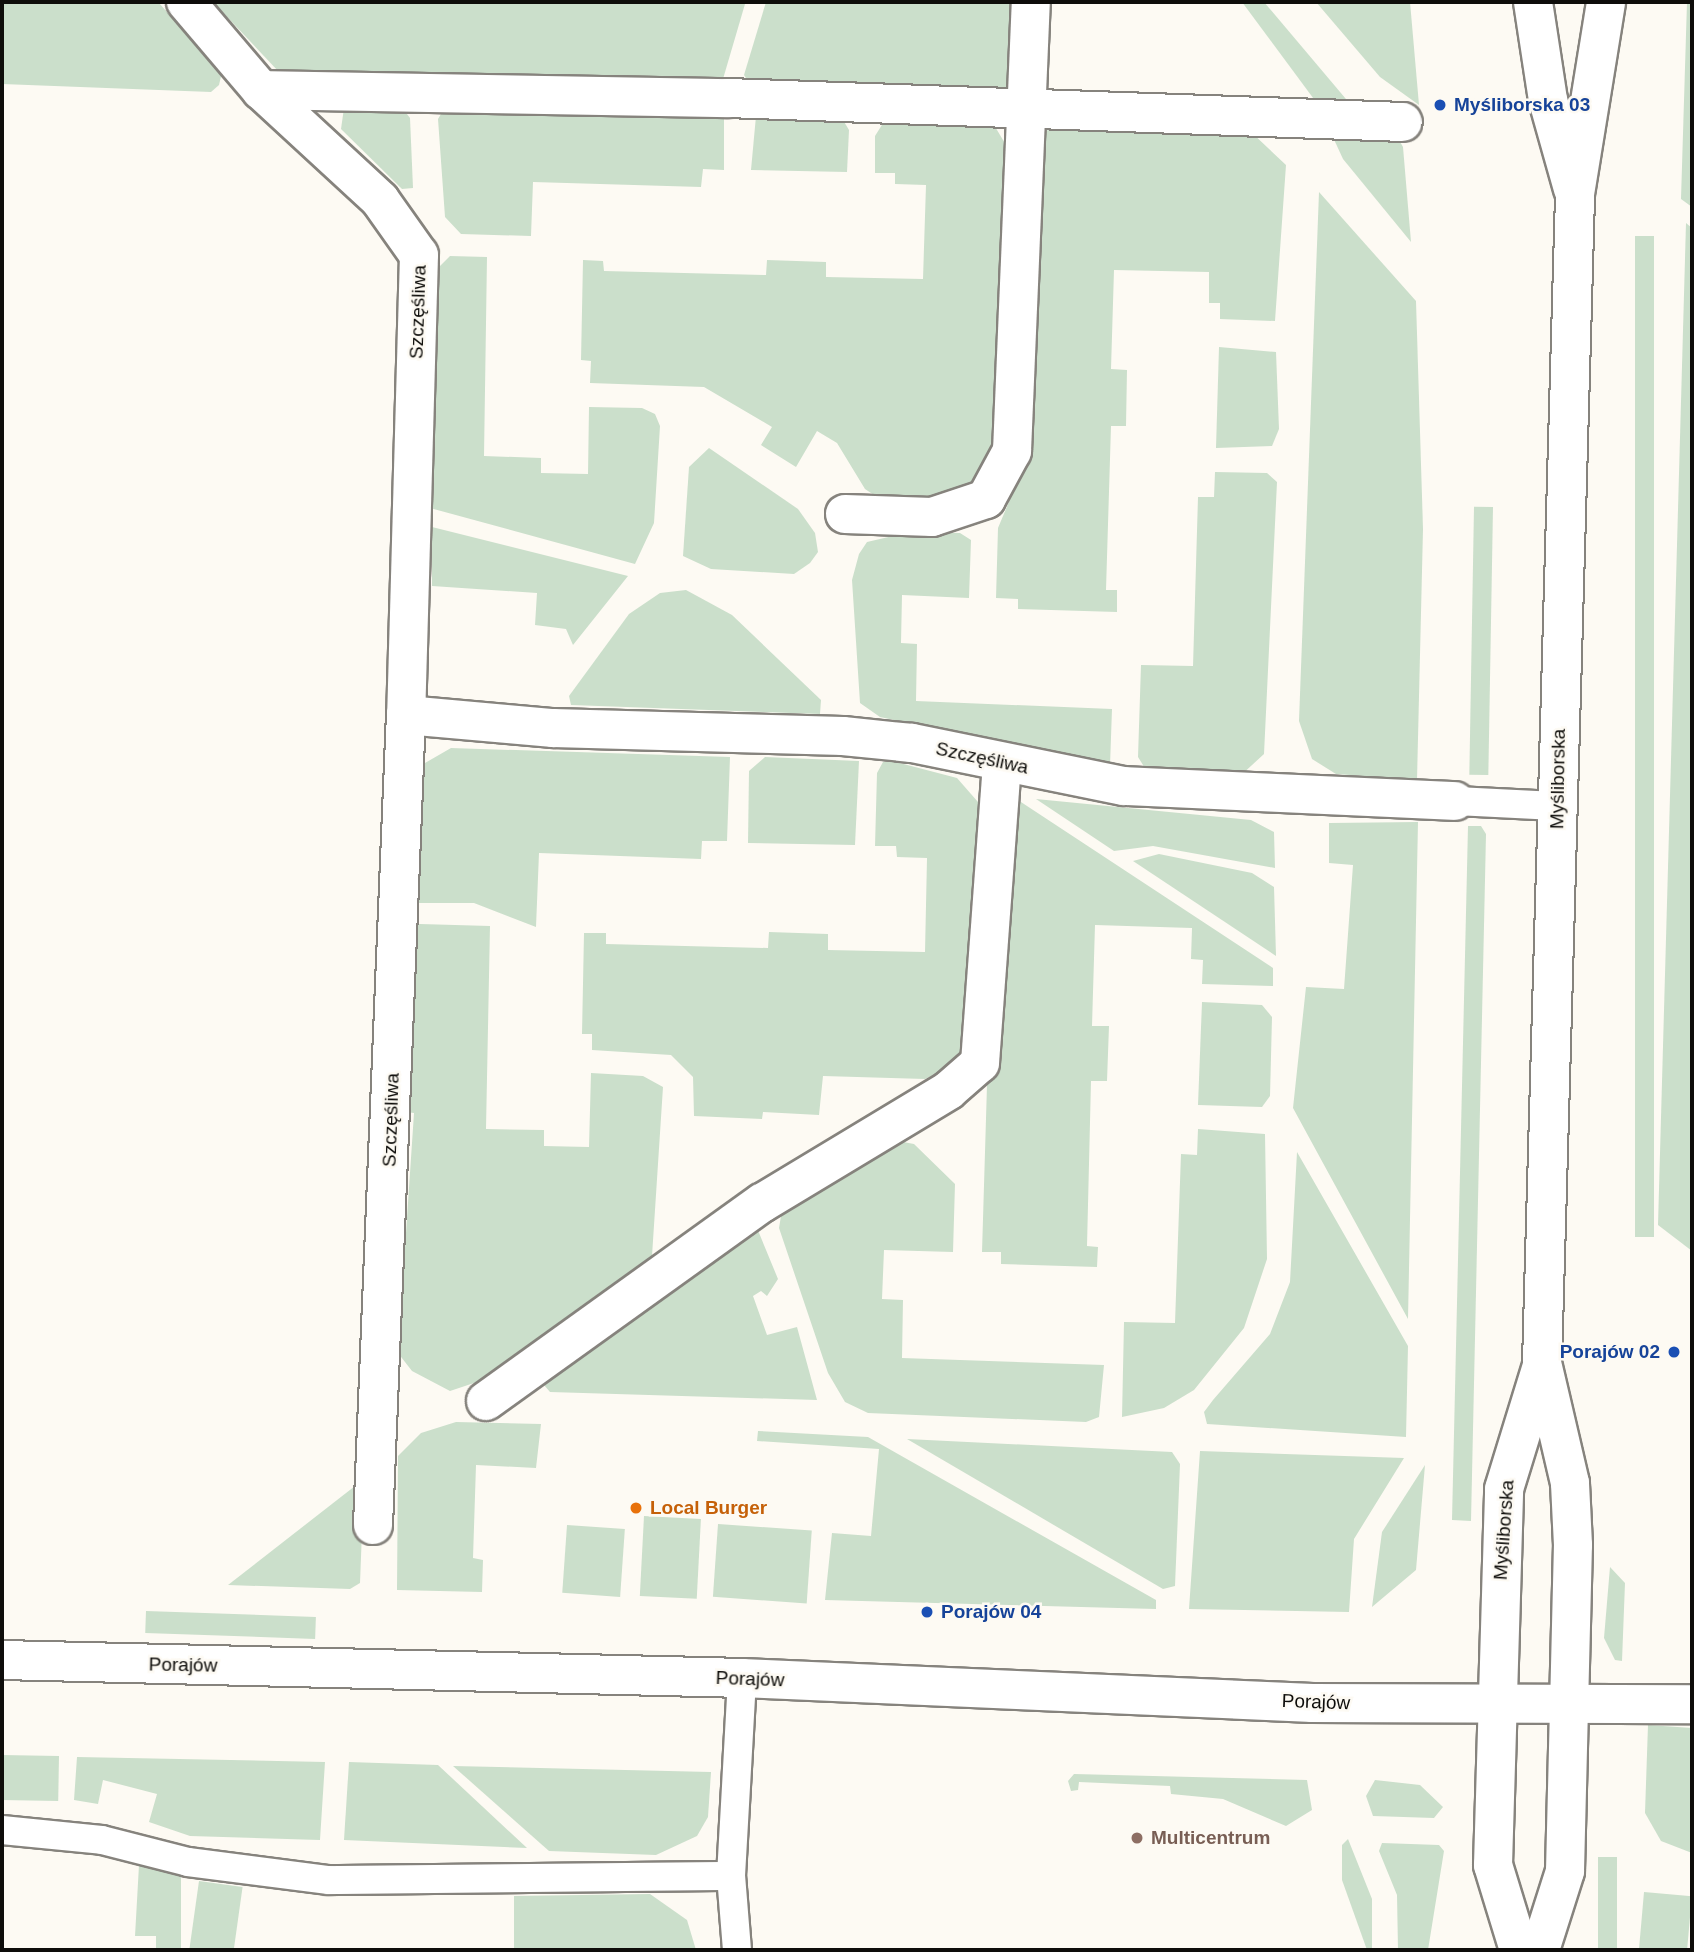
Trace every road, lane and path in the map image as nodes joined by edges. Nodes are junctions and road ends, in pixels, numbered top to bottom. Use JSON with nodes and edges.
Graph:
{"nodes":[{"id":1,"x":186,"y":2,"type":"edge"},
{"id":2,"x":1031,"y":2,"type":"edge"},
{"id":3,"x":1533,"y":2,"type":"edge"},
{"id":4,"x":1606,"y":2,"type":"edge"},
{"id":5,"x":261,"y":90,"type":"junction"},
{"id":6,"x":1026,"y":111,"type":"junction"},
{"id":7,"x":1403,"y":122,"type":"dead end"},
{"id":8,"x":1575,"y":194,"type":"junction"},
{"id":9,"x":845,"y":514,"type":"dead end"},
{"id":10,"x":406,"y":715,"type":"junction"},
{"id":11,"x":1002,"y":764,"type":"junction"},
{"id":12,"x":1455,"y":801,"type":"joint"},
{"id":13,"x":1557,"y":806,"type":"junction"},
{"id":14,"x":1542,"y":1363,"type":"junction"},
{"id":15,"x":486,"y":1401,"type":"dead end"},
{"id":16,"x":373,"y":1525,"type":"dead end"},
{"id":17,"x":2,"y":1660,"type":"edge"},
{"id":18,"x":742,"y":1678,"type":"junction"},
{"id":19,"x":1569,"y":1701,"type":"junction"},
{"id":20,"x":1497,"y":1702,"type":"junction"},
{"id":21,"x":1692,"y":1704,"type":"edge"},
{"id":22,"x":2,"y":1830,"type":"edge"},
{"id":23,"x":731,"y":1876,"type":"junction"},
{"id":24,"x":737,"y":1950,"type":"edge"},
{"id":25,"x":1519,"y":1950,"type":"edge"},
{"id":26,"x":1541,"y":1950,"type":"edge"}],
"edges":[{"from":1,"to":5,"type":"street","name":"Szczęśliwa"},
{"from":2,"to":6,"type":"street"},
{"from":3,"to":8,"type":"street","name":"Myśliborska"},
{"from":4,"to":8,"type":"street","name":"Myśliborska"},
{"from":5,"to":6,"type":"street"},
{"from":5,"to":10,"type":"street","name":"Szczęśliwa"},
{"from":6,"to":7,"type":"street"},
{"from":6,"to":9,"type":"street"},
{"from":8,"to":13,"type":"street","name":"Myśliborska"},
{"from":10,"to":11,"type":"street","name":"Szczęśliwa"},
{"from":10,"to":16,"type":"street","name":"Szczęśliwa"},
{"from":11,"to":12,"type":"street","name":"Szczęśliwa"},
{"from":11,"to":15,"type":"street"},
{"from":12,"to":13,"type":"lane","name":"Szczęśliwa"},
{"from":13,"to":14,"type":"street","name":"Myśliborska"},
{"from":14,"to":19,"type":"street","name":"Myśliborska"},
{"from":14,"to":20,"type":"street","name":"Myśliborska"},
{"from":17,"to":18,"type":"street","name":"Porajów"},
{"from":18,"to":20,"type":"street","name":"Porajów"},
{"from":18,"to":23,"type":"lane"},
{"from":19,"to":20,"type":"street"},
{"from":19,"to":21,"type":"street"},
{"from":19,"to":26,"type":"street","name":"Myśliborska"},
{"from":20,"to":25,"type":"street","name":"Myśliborska"},
{"from":22,"to":23,"type":"lane"},
{"from":23,"to":24,"type":"lane"}]}
